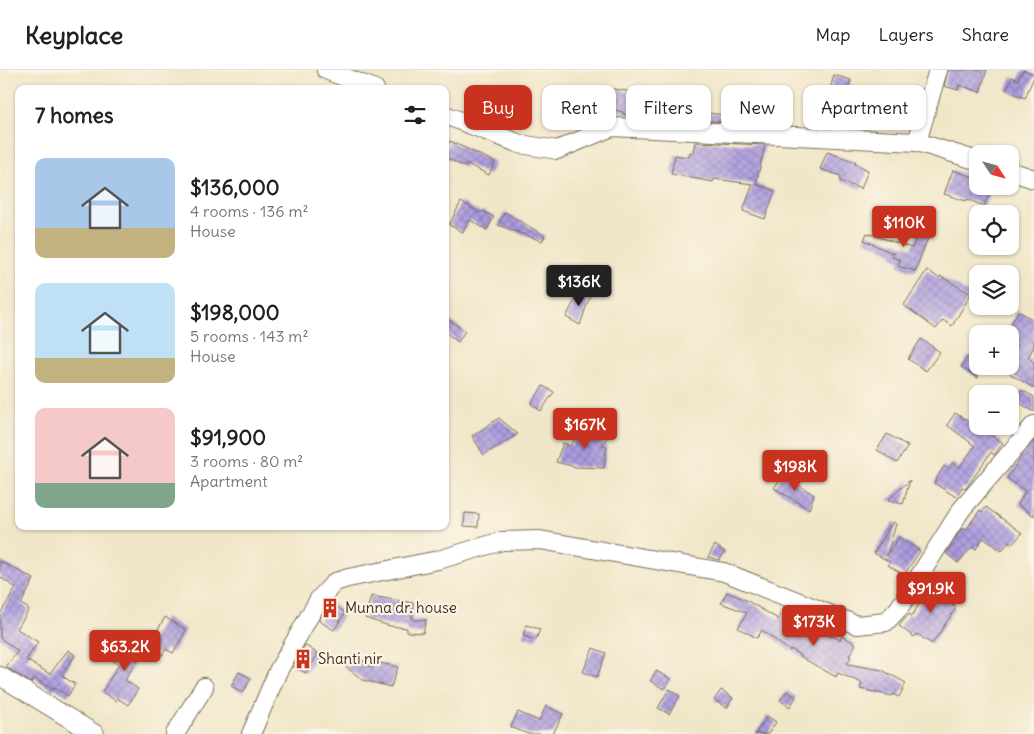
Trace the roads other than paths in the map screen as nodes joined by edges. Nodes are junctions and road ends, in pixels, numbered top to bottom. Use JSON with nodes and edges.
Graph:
{"nodes":[{"id":1,"x":326,"y":70,"type":"edge"},
{"id":2,"x":938,"y":70,"type":"edge"},
{"id":3,"x":365,"y":85,"type":"edge"},
{"id":4,"x":449,"y":117,"type":"edge"},
{"id":5,"x":917,"y":142,"type":"junction"},
{"id":6,"x":969,"y":158,"type":"edge"},
{"id":7,"x":1019,"y":174,"type":"edge"},
{"id":8,"x":1034,"y":179,"type":"edge"},
{"id":9,"x":1034,"y":425,"type":"edge"},
{"id":10,"x":0,"y":676,"type":"edge"},
{"id":11,"x":204,"y":687,"type":"dead end"},
{"id":12,"x":95,"y":734,"type":"edge"},
{"id":13,"x":176,"y":734,"type":"edge"},
{"id":14,"x":251,"y":734,"type":"edge"}],
"edges":[{"from":1,"to":3,"type":"street"},
{"from":2,"to":5,"type":"street"},
{"from":4,"to":5,"type":"street"},
{"from":5,"to":6,"type":"street"},
{"from":7,"to":8,"type":"street"},
{"from":9,"to":14,"type":"street"},
{"from":10,"to":12,"type":"street"},
{"from":11,"to":13,"type":"street"}]}
